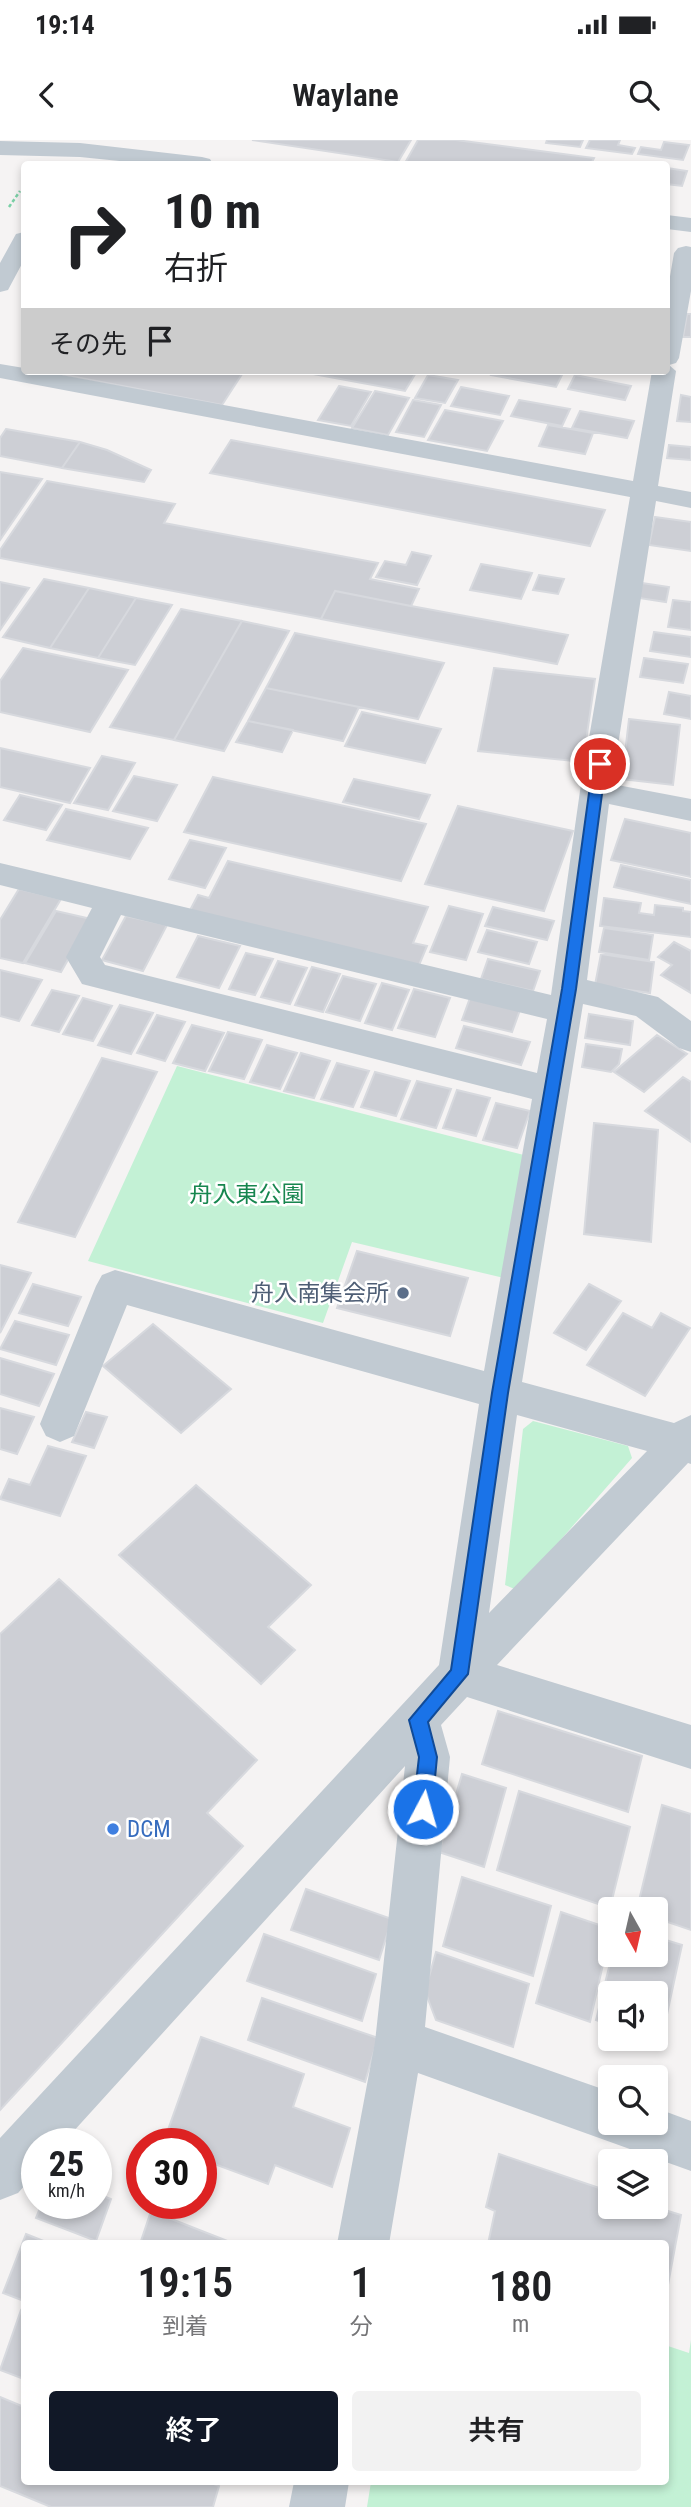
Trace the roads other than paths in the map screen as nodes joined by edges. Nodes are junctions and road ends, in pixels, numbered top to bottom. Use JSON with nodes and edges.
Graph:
{"nodes":[{"id":1,"x":0,"y":148,"type":"edge"},
{"id":2,"x":79,"y":152,"type":"edge"},
{"id":3,"x":171,"y":161,"type":"edge"},
{"id":4,"x":21,"y":245,"type":"edge"},
{"id":5,"x":681,"y":252,"type":"edge"},
{"id":6,"x":0,"y":285,"type":"edge"},
{"id":7,"x":670,"y":335,"type":"edge"},
{"id":8,"x":0,"y":371,"type":"edge"},
{"id":9,"x":21,"y":375,"type":"edge"},
{"id":10,"x":21,"y":375,"type":"edge"},
{"id":11,"x":663,"y":375,"type":"edge"},
{"id":12,"x":643,"y":491,"type":"junction"},
{"id":13,"x":691,"y":500,"type":"edge"},
{"id":14,"x":595,"y":791,"type":"junction"},
{"id":15,"x":691,"y":810,"type":"edge"},
{"id":16,"x":0,"y":874,"type":"edge"},
{"id":17,"x":112,"y":901,"type":"junction"},
{"id":18,"x":566,"y":1000,"type":"junction"},
{"id":19,"x":691,"y":1039,"type":"edge"},
{"id":20,"x":551,"y":1090,"type":"junction"},
{"id":21,"x":500,"y":1393,"type":"junction"},
{"id":22,"x":60,"y":1424,"type":"dead end"},
{"id":23,"x":688,"y":1441,"type":"edge"},
{"id":24,"x":459,"y":1674,"type":"junction"},
{"id":25,"x":418,"y":1720,"type":"junction"},
{"id":26,"x":691,"y":1747,"type":"edge"},
{"id":27,"x":399,"y":2042,"type":"junction"},
{"id":28,"x":598,"y":2112,"type":"edge"},
{"id":29,"x":660,"y":2135,"type":"edge"},
{"id":30,"x":691,"y":2146,"type":"edge"},
{"id":31,"x":0,"y":2175,"type":"edge"},
{"id":32,"x":364,"y":2240,"type":"edge"},
{"id":33,"x":321,"y":2485,"type":"edge"},
{"id":34,"x":317,"y":2507,"type":"edge"}],
"edges":[{"from":1,"to":2,"type":"street"},
{"from":2,"to":3,"type":"street"},
{"from":4,"to":6,"type":"street"},
{"from":5,"to":7,"type":"street"},
{"from":8,"to":9,"type":"street"},
{"from":10,"to":12,"type":"street"},
{"from":11,"to":12,"type":"street"},
{"from":12,"to":13,"type":"street"},
{"from":12,"to":14,"type":"street"},
{"from":14,"to":15,"type":"street"},
{"from":14,"to":18,"type":"street"},
{"from":16,"to":17,"type":"street"},
{"from":17,"to":18,"type":"street"},
{"from":17,"to":20,"type":"street"},
{"from":18,"to":19,"type":"street"},
{"from":18,"to":20,"type":"street"},
{"from":20,"to":21,"type":"street"},
{"from":21,"to":22,"type":"street"},
{"from":21,"to":23,"type":"street"},
{"from":21,"to":24,"type":"street"},
{"from":23,"to":24,"type":"street"},
{"from":24,"to":25,"type":"street"},
{"from":24,"to":26,"type":"street"},
{"from":25,"to":27,"type":"street"},
{"from":25,"to":31,"type":"street"},
{"from":27,"to":28,"type":"street"},
{"from":27,"to":32,"type":"street"},
{"from":29,"to":30,"type":"street"},
{"from":33,"to":34,"type":"street"}]}
